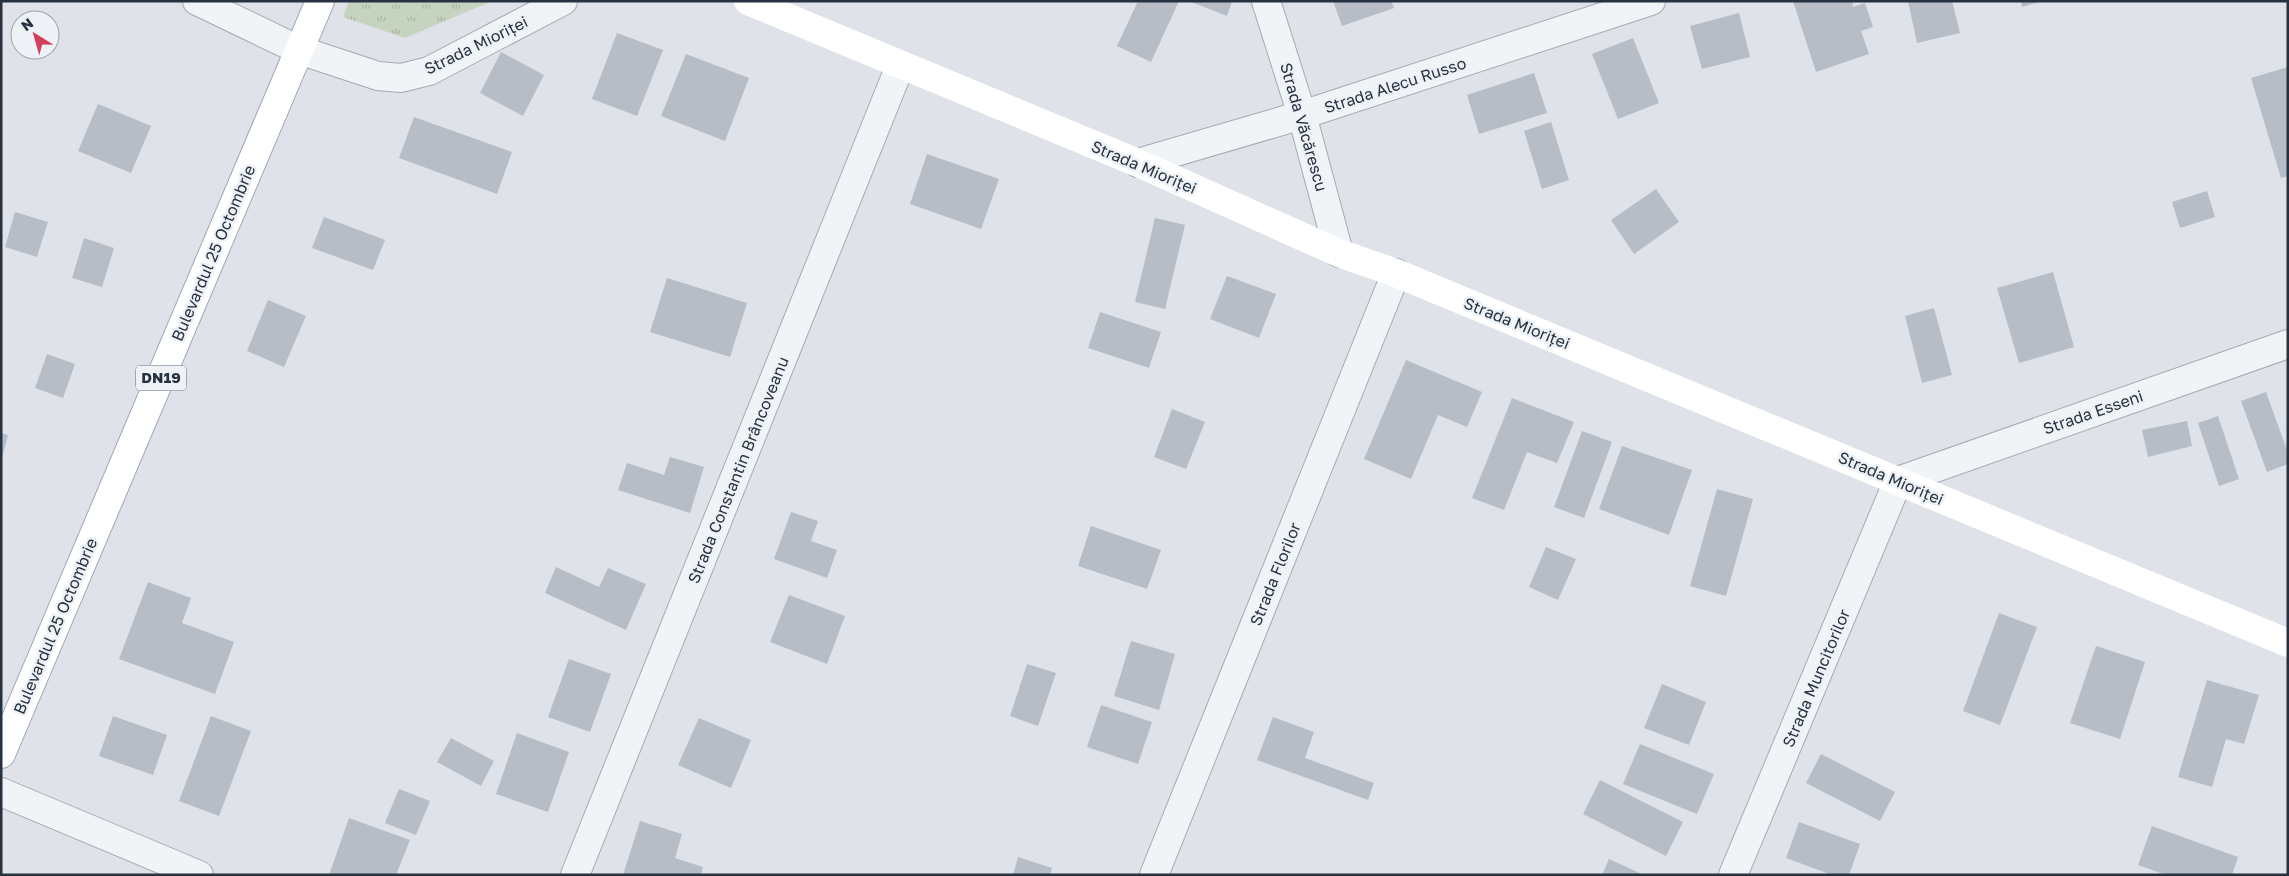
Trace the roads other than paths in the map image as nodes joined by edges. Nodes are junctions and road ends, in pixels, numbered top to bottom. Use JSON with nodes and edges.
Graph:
{"nodes":[{"id":1,"x":197,"y":1,"type":"edge"},
{"id":2,"x":320,"y":1,"type":"edge"},
{"id":3,"x":564,"y":1,"type":"edge"},
{"id":4,"x":748,"y":1,"type":"edge"},
{"id":5,"x":1266,"y":1,"type":"edge"},
{"id":6,"x":1651,"y":1,"type":"edge"},
{"id":7,"x":300,"y":50,"type":"junction"},
{"id":8,"x":900,"y":66,"type":"junction"},
{"id":9,"x":1302,"y":115,"type":"junction"},
{"id":10,"x":1138,"y":163,"type":"junction"},
{"id":11,"x":1340,"y":253,"type":"junction"},
{"id":12,"x":1396,"y":273,"type":"junction"},
{"id":13,"x":2288,"y":344,"type":"edge"},
{"id":14,"x":1898,"y":481,"type":"junction"},
{"id":15,"x":2288,"y":643,"type":"edge"},
{"id":16,"x":1,"y":754,"type":"edge"},
{"id":17,"x":1,"y":792,"type":"edge"},
{"id":18,"x":199,"y":875,"type":"edge"},
{"id":19,"x":575,"y":875,"type":"edge"},
{"id":20,"x":1154,"y":875,"type":"edge"},
{"id":21,"x":1733,"y":875,"type":"edge"}],
"edges":[{"from":1,"to":7,"type":"street","name":"Strada Mioriței"},
{"from":2,"to":7,"type":"street","name":"Bulevardul 25 Octombrie","number":"DN19"},
{"from":3,"to":7,"type":"street","name":"Strada Mioriței"},
{"from":4,"to":8,"type":"street","name":"Strada Mioriței"},
{"from":5,"to":9,"type":"street","name":"Strada Văcărescu"},
{"from":6,"to":9,"type":"street","name":"Strada Alecu Russo"},
{"from":7,"to":16,"type":"street","name":"Bulevardul 25 Octombrie","number":"DN19"},
{"from":8,"to":10,"type":"street","name":"Strada Mioriței"},
{"from":8,"to":19,"type":"street","name":"Strada Constantin Brâncoveanu"},
{"from":9,"to":10,"type":"street","name":"Strada Alecu Russo"},
{"from":9,"to":11,"type":"street","name":"Strada Văcărescu"},
{"from":10,"to":11,"type":"street","name":"Strada Mioriței"},
{"from":11,"to":12,"type":"street","name":"Strada Mioriței"},
{"from":12,"to":14,"type":"street","name":"Strada Mioriței"},
{"from":12,"to":20,"type":"street","name":"Strada Florilor"},
{"from":13,"to":14,"type":"street","name":"Strada Esseni"},
{"from":14,"to":15,"type":"street","name":"Strada Mioriței"},
{"from":14,"to":21,"type":"street","name":"Strada Muncitorilor"},
{"from":17,"to":18,"type":"street"}]}
